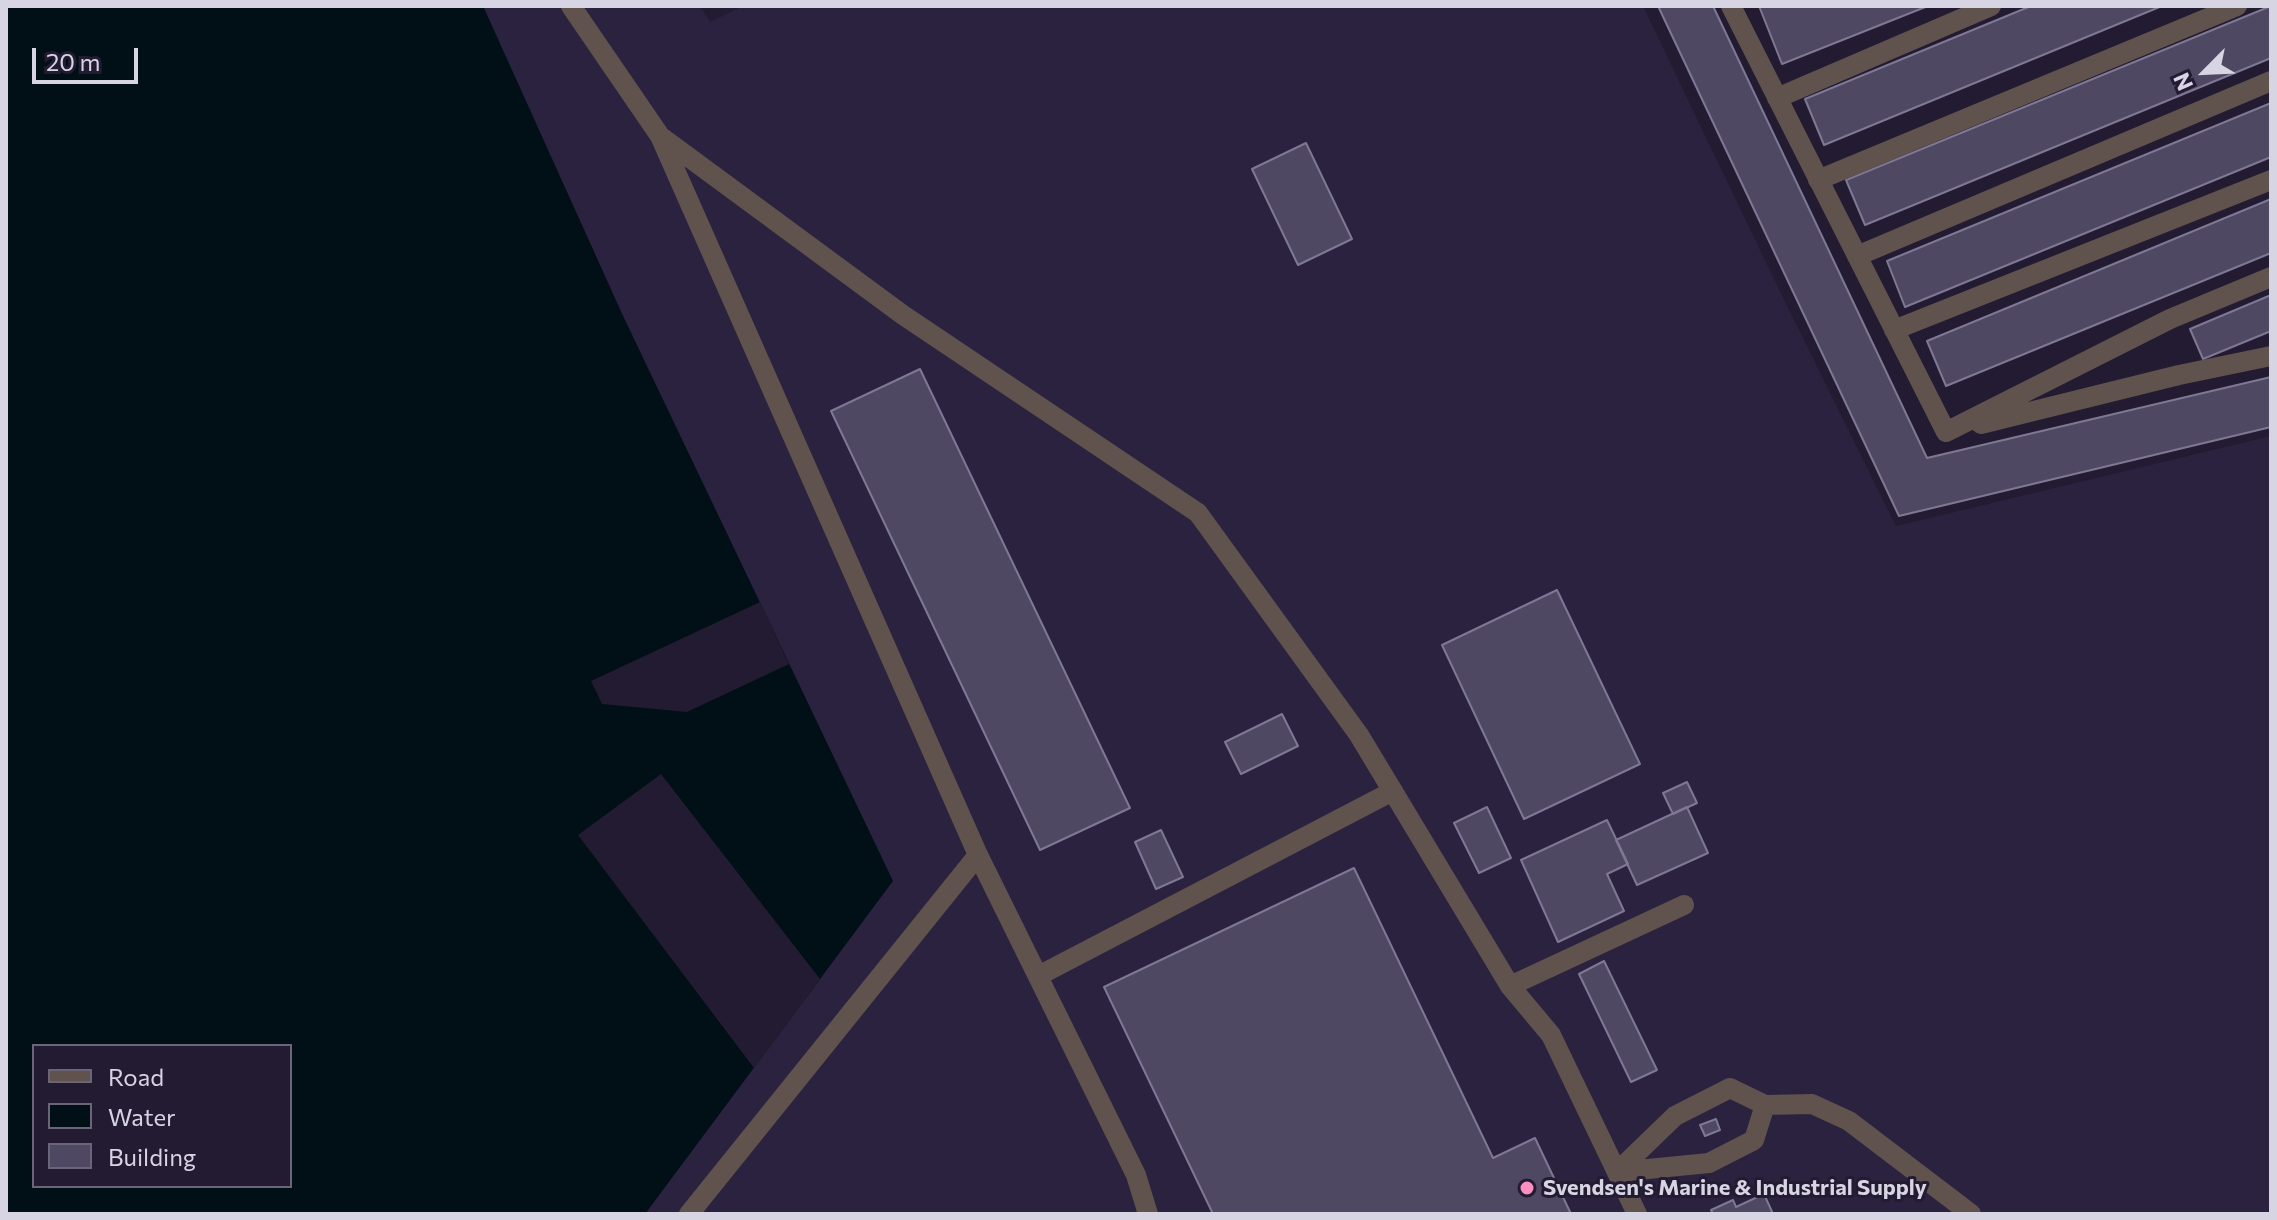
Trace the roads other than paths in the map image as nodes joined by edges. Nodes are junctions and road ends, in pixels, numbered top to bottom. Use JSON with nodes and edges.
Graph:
{"nodes":[{"id":1,"x":571,"y":6,"type":"edge"},
{"id":2,"x":1731,"y":6,"type":"edge"},
{"id":3,"x":1991,"y":6,"type":"edge"},
{"id":4,"x":2237,"y":6,"type":"edge"},
{"id":5,"x":2271,"y":81,"type":"edge"},
{"id":6,"x":1777,"y":98,"type":"junction"},
{"id":7,"x":660,"y":136,"type":"junction"},
{"id":8,"x":1818,"y":180,"type":"junction"},
{"id":9,"x":2271,"y":180,"type":"edge"},
{"id":10,"x":1857,"y":256,"type":"junction"},
{"id":11,"x":2271,"y":277,"type":"edge"},
{"id":12,"x":1894,"y":330,"type":"junction"},
{"id":13,"x":2271,"y":356,"type":"edge"},
{"id":14,"x":1946,"y":432,"type":"junction"},
{"id":15,"x":1393,"y":791,"type":"junction"},
{"id":16,"x":978,"y":855,"type":"junction"},
{"id":17,"x":1684,"y":905,"type":"dead end"},
{"id":18,"x":1038,"y":976,"type":"junction"},
{"id":19,"x":1510,"y":986,"type":"junction"},
{"id":20,"x":1765,"y":1105,"type":"junction"},
{"id":21,"x":1617,"y":1172,"type":"junction"},
{"id":22,"x":1146,"y":1213,"type":"edge"},
{"id":23,"x":689,"y":1214,"type":"edge"},
{"id":24,"x":1637,"y":1214,"type":"edge"},
{"id":25,"x":1971,"y":1214,"type":"edge"}],
"edges":[{"from":1,"to":7,"type":"lane"},
{"from":2,"to":6,"type":"lane"},
{"from":3,"to":6,"type":"lane"},
{"from":4,"to":8,"type":"lane"},
{"from":5,"to":10,"type":"lane"},
{"from":6,"to":8,"type":"lane"},
{"from":7,"to":15,"type":"lane"},
{"from":7,"to":16,"type":"lane"},
{"from":8,"to":10,"type":"lane"},
{"from":9,"to":12,"type":"lane"},
{"from":10,"to":12,"type":"lane"},
{"from":11,"to":14,"type":"lane"},
{"from":12,"to":14,"type":"lane"},
{"from":13,"to":14,"type":"lane"},
{"from":15,"to":18,"type":"lane"},
{"from":15,"to":19,"type":"lane"},
{"from":16,"to":18,"type":"lane"},
{"from":16,"to":23,"type":"lane"},
{"from":17,"to":19,"type":"lane"},
{"from":18,"to":22,"type":"lane"},
{"from":19,"to":21,"type":"lane"},
{"from":20,"to":21,"type":"lane"},
{"from":20,"to":21,"type":"lane"},
{"from":20,"to":25,"type":"lane"},
{"from":21,"to":24,"type":"lane"}]}
